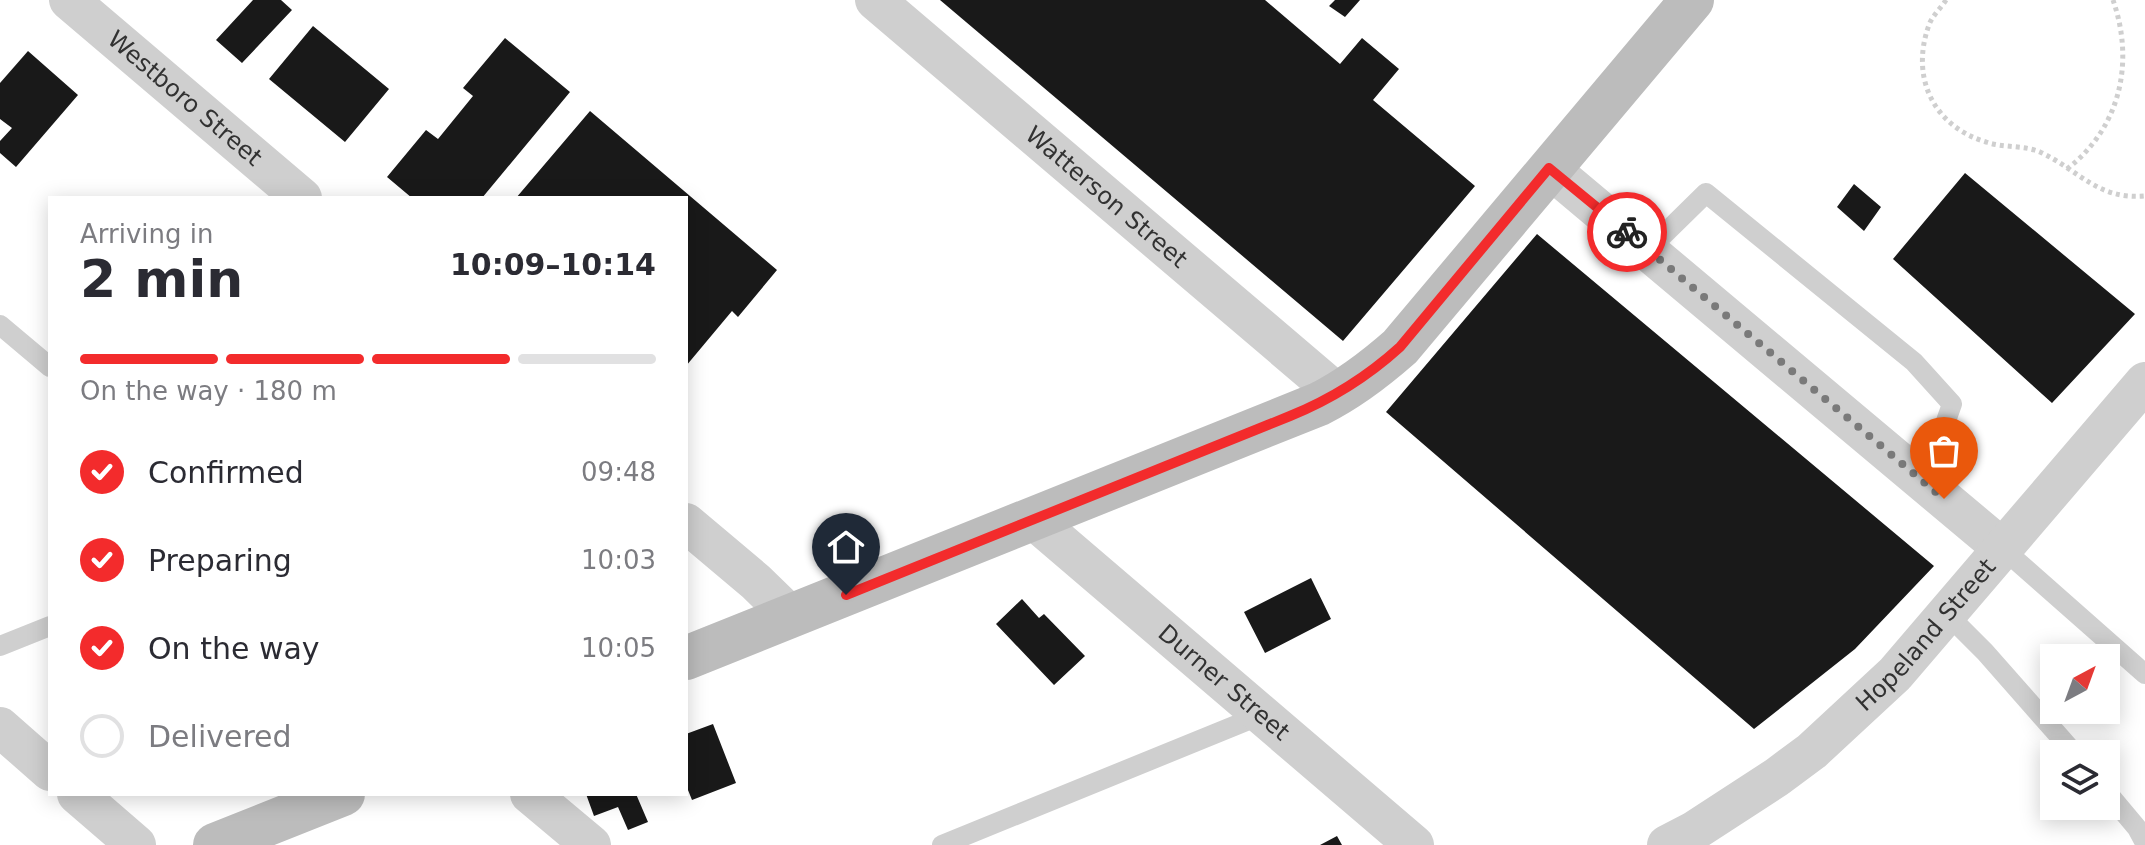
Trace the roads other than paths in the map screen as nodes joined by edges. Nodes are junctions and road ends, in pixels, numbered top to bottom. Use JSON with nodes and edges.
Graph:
{"nodes":[{"id":1,"x":69,"y":0,"type":"edge"},
{"id":2,"x":875,"y":0,"type":"edge"},
{"id":3,"x":1692,"y":0,"type":"edge"},
{"id":4,"x":1549,"y":168,"type":"junction"},
{"id":5,"x":300,"y":196,"type":"edge"},
{"id":6,"x":1648,"y":250,"type":"junction"},
{"id":7,"x":0,"y":325,"type":"edge"},
{"id":8,"x":48,"y":365,"type":"edge"},
{"id":9,"x":2145,"y":382,"type":"edge"},
{"id":10,"x":1338,"y":394,"type":"junction"},
{"id":11,"x":1924,"y":483,"type":"junction"},
{"id":12,"x":1034,"y":520,"type":"junction"},
{"id":13,"x":688,"y":525,"type":"edge"},
{"id":14,"x":2002,"y":548,"type":"junction"},
{"id":15,"x":1947,"y":614,"type":"junction"},
{"id":16,"x":792,"y":617,"type":"junction"},
{"id":17,"x":48,"y":627,"type":"edge"},
{"id":18,"x":0,"y":646,"type":"edge"},
{"id":19,"x":688,"y":657,"type":"edge"},
{"id":20,"x":2145,"y":674,"type":"edge"},
{"id":21,"x":1261,"y":715,"type":"junction"},
{"id":22,"x":0,"y":727,"type":"edge"},
{"id":23,"x":2063,"y":740,"type":"edge"},
{"id":24,"x":48,"y":769,"type":"edge"},
{"id":25,"x":79,"y":796,"type":"edge"},
{"id":26,"x":338,"y":796,"type":"edge"},
{"id":27,"x":532,"y":796,"type":"edge"},
{"id":28,"x":2120,"y":808,"type":"edge"},
{"id":29,"x":2145,"y":843,"type":"edge"},
{"id":30,"x":136,"y":845,"type":"edge"},
{"id":31,"x":215,"y":845,"type":"edge"},
{"id":32,"x":591,"y":845,"type":"edge"},
{"id":33,"x":942,"y":845,"type":"edge"},
{"id":34,"x":1414,"y":845,"type":"edge"},
{"id":35,"x":1667,"y":845,"type":"edge"}],
"edges":[{"from":1,"to":5,"type":"street","name":"Westboro Street"},
{"from":2,"to":10,"type":"street","name":"Watterson Street"},
{"from":3,"to":4,"type":"street"},
{"from":4,"to":6,"type":"street"},
{"from":4,"to":10,"type":"street"},
{"from":6,"to":11,"type":"street"},
{"from":6,"to":11,"type":"lane"},
{"from":7,"to":8,"type":"lane"},
{"from":9,"to":14,"type":"street","name":"Hopeland Street"},
{"from":10,"to":12,"type":"street"},
{"from":11,"to":14,"type":"street"},
{"from":12,"to":16,"type":"street"},
{"from":12,"to":21,"type":"street","name":"Durner Street"},
{"from":13,"to":16,"type":"street"},
{"from":14,"to":15,"type":"street","name":"Hopeland Street"},
{"from":14,"to":20,"type":"lane"},
{"from":15,"to":23,"type":"lane"},
{"from":15,"to":35,"type":"street","name":"Hopeland Street"},
{"from":16,"to":19,"type":"street"},
{"from":17,"to":18,"type":"lane"},
{"from":21,"to":33,"type":"lane"},
{"from":21,"to":34,"type":"street","name":"Durner Street"},
{"from":22,"to":24,"type":"street"},
{"from":25,"to":30,"type":"street"},
{"from":26,"to":31,"type":"street"},
{"from":27,"to":32,"type":"street"},
{"from":28,"to":29,"type":"lane"}]}
